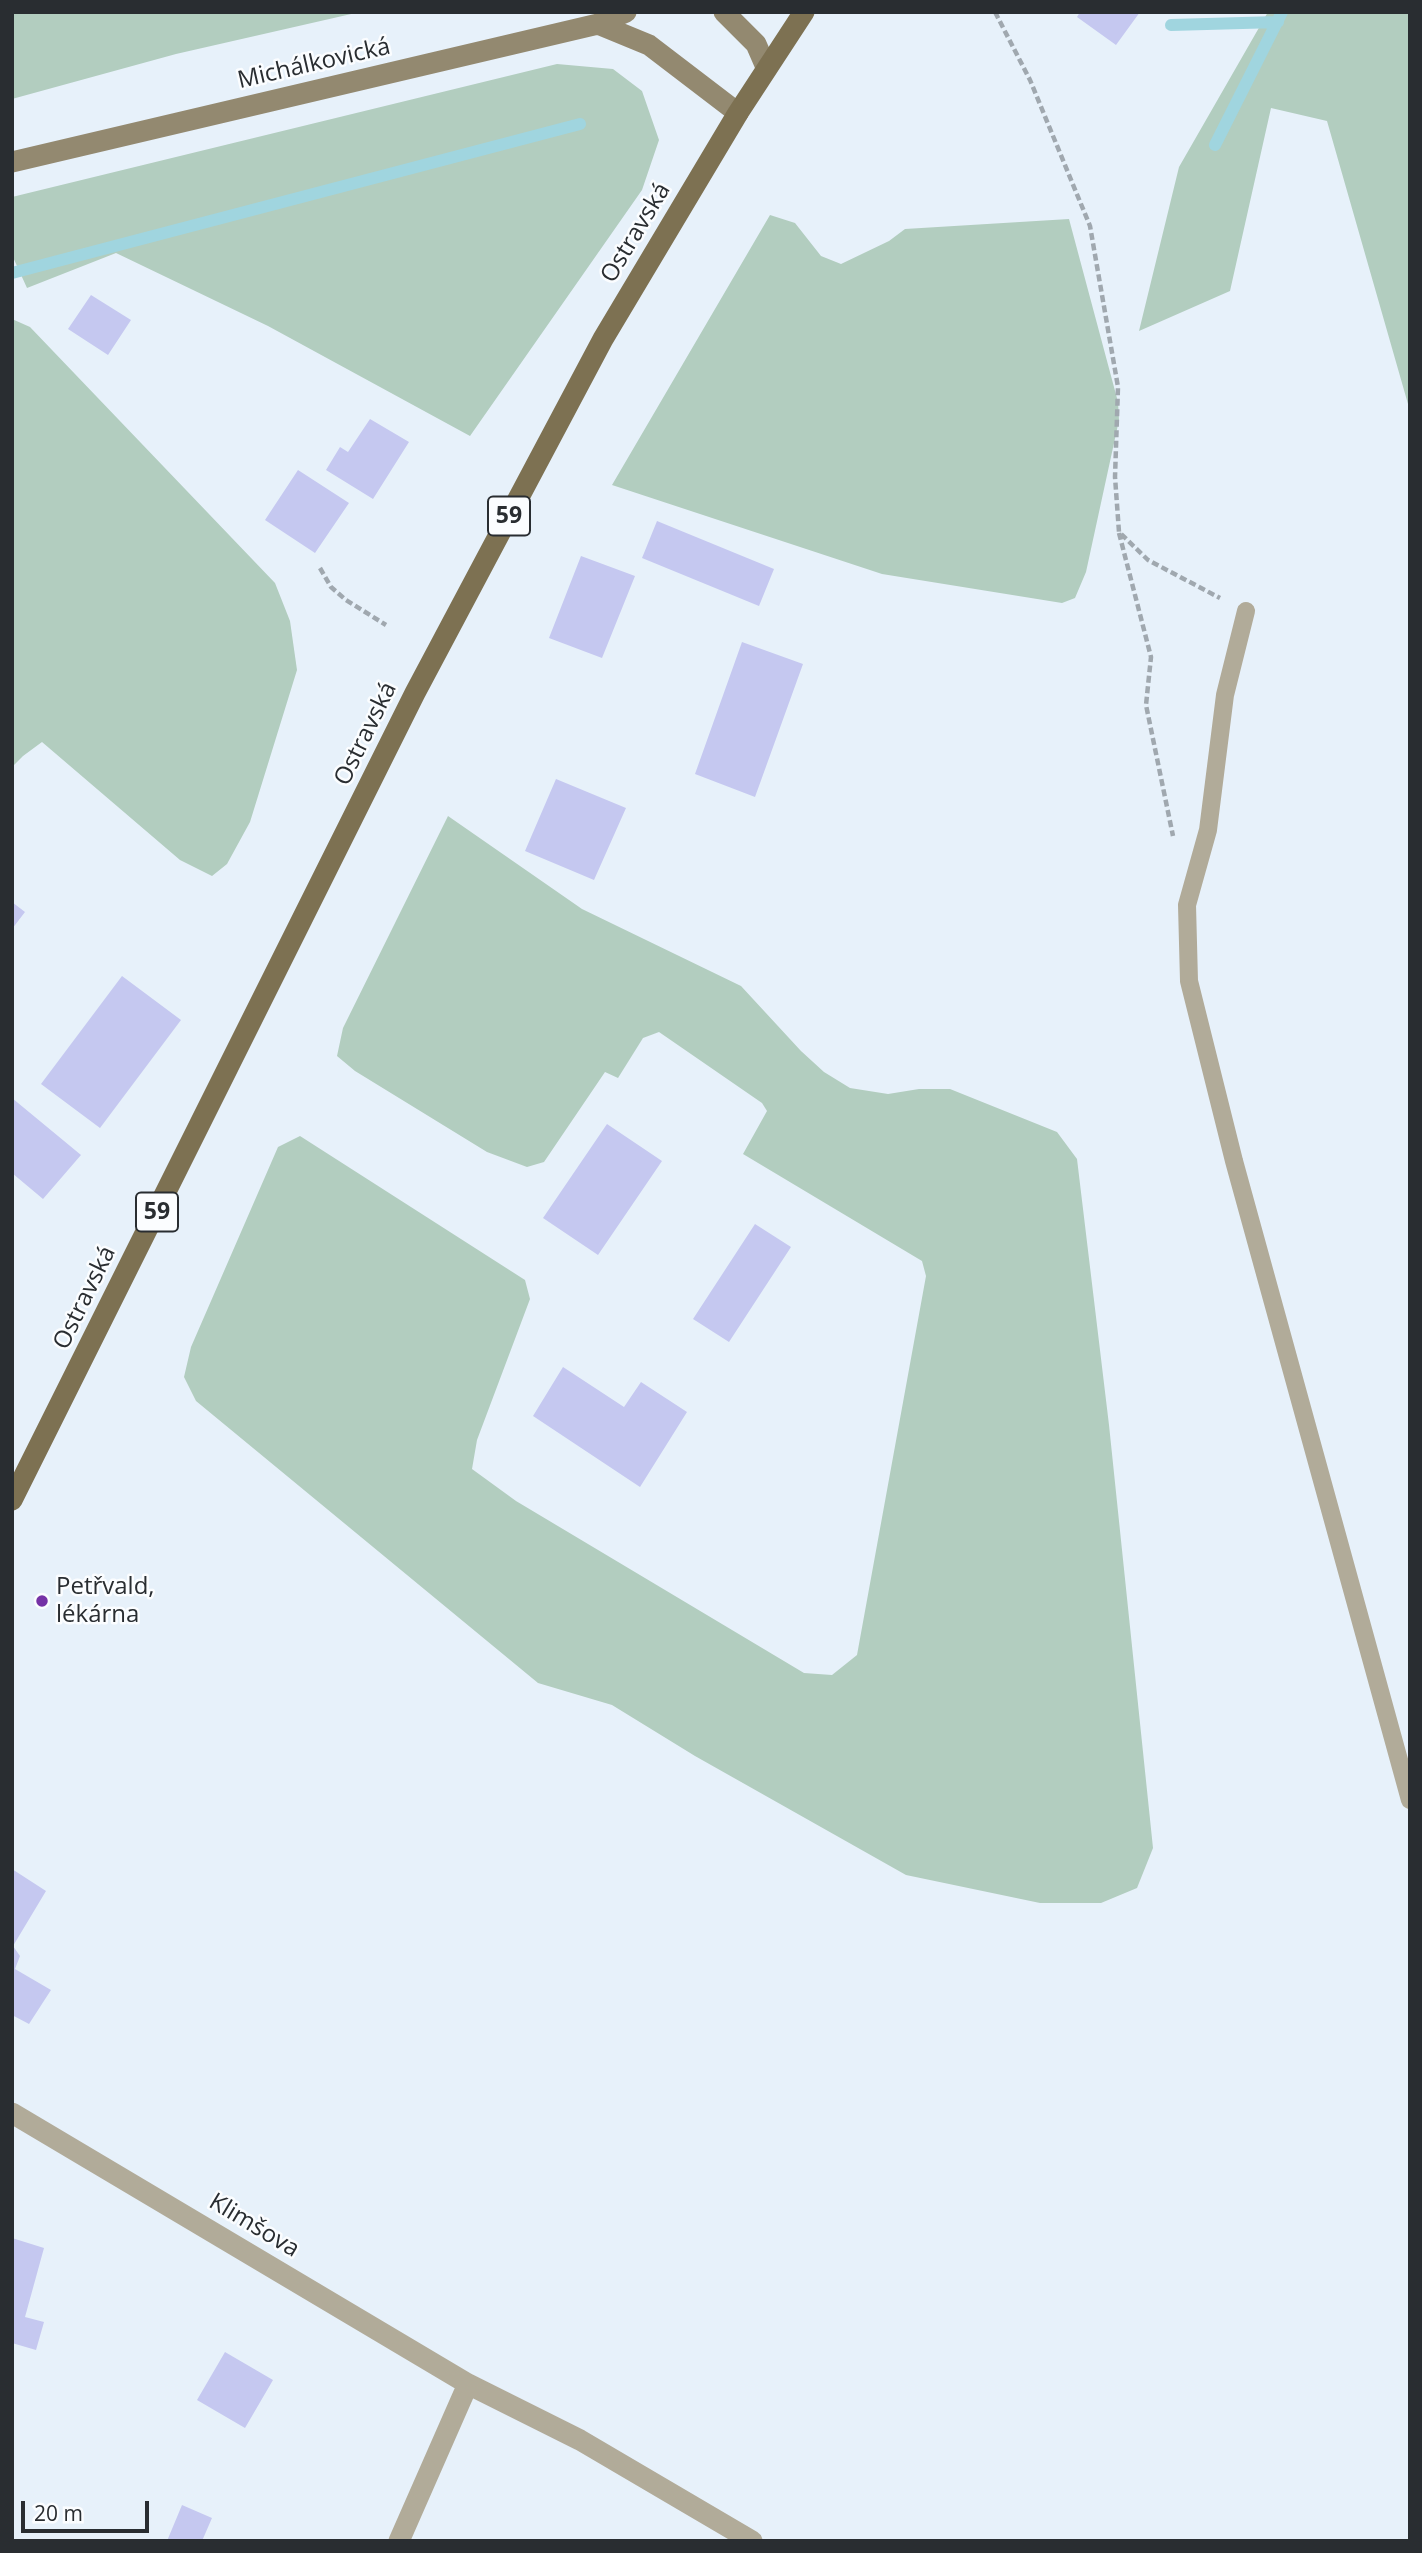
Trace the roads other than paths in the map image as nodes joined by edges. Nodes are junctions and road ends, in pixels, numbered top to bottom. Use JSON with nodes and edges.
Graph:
{"nodes":[{"id":1,"x":626,"y":12,"type":"edge"},
{"id":2,"x":724,"y":12,"type":"edge"},
{"id":3,"x":804,"y":12,"type":"edge"},
{"id":4,"x":598,"y":24,"type":"junction"},
{"id":5,"x":766,"y":67,"type":"junction"},
{"id":6,"x":738,"y":113,"type":"junction"},
{"id":7,"x":12,"y":162,"type":"edge"},
{"id":8,"x":1246,"y":611,"type":"road end"},
{"id":9,"x":12,"y":1500,"type":"edge"},
{"id":10,"x":1410,"y":1800,"type":"edge"},
{"id":11,"x":12,"y":2113,"type":"edge"},
{"id":12,"x":468,"y":2384,"type":"junction"},
{"id":13,"x":400,"y":2541,"type":"edge"},
{"id":14,"x":752,"y":2541,"type":"edge"}],
"edges":[{"from":1,"to":4,"type":"street","name":"Michálkovická"},
{"from":2,"to":5,"type":"street"},
{"from":3,"to":5,"type":"main road","name":"Ostravská","number":"59"},
{"from":4,"to":6,"type":"street"},
{"from":4,"to":7,"type":"street","name":"Michálkovická"},
{"from":5,"to":6,"type":"main road","name":"Ostravská","number":"59"},
{"from":6,"to":9,"type":"main road","name":"Ostravská","number":"59"},
{"from":8,"to":10,"type":"lane"},
{"from":11,"to":12,"type":"street","name":"Klimšova"},
{"from":12,"to":13,"type":"street"},
{"from":12,"to":14,"type":"street","name":"Klimšova"}]}
